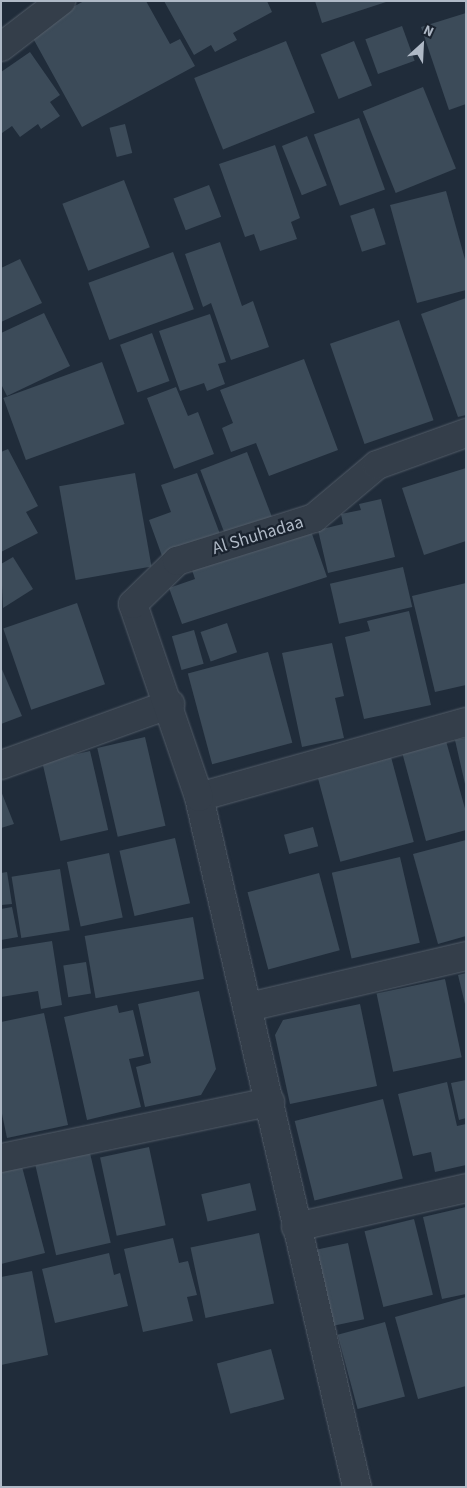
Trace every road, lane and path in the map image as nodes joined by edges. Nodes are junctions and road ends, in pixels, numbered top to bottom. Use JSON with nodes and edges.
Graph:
{"nodes":[{"id":1,"x":61,"y":1,"type":"edge"},
{"id":2,"x":1,"y":48,"type":"edge"},
{"id":3,"x":466,"y":433,"type":"edge"},
{"id":4,"x":170,"y":704,"type":"junction"},
{"id":5,"x":466,"y":722,"type":"edge"},
{"id":6,"x":1,"y":765,"type":"edge"},
{"id":7,"x":199,"y":797,"type":"junction"},
{"id":8,"x":466,"y":956,"type":"edge"},
{"id":9,"x":249,"y":1007,"type":"junction"},
{"id":10,"x":270,"y":1102,"type":"junction"},
{"id":11,"x":1,"y":1158,"type":"edge"},
{"id":12,"x":466,"y":1188,"type":"edge"},
{"id":13,"x":296,"y":1228,"type":"junction"},
{"id":14,"x":357,"y":1487,"type":"edge"}],
"edges":[{"from":1,"to":2,"type":"street"},
{"from":3,"to":4,"type":"street","name":"Al Shuhadaa"},
{"from":4,"to":6,"type":"street"},
{"from":4,"to":7,"type":"street"},
{"from":5,"to":7,"type":"street"},
{"from":7,"to":9,"type":"street"},
{"from":8,"to":9,"type":"street"},
{"from":9,"to":10,"type":"street"},
{"from":10,"to":11,"type":"street"},
{"from":10,"to":13,"type":"street"},
{"from":12,"to":13,"type":"street"},
{"from":13,"to":14,"type":"street"}]}
